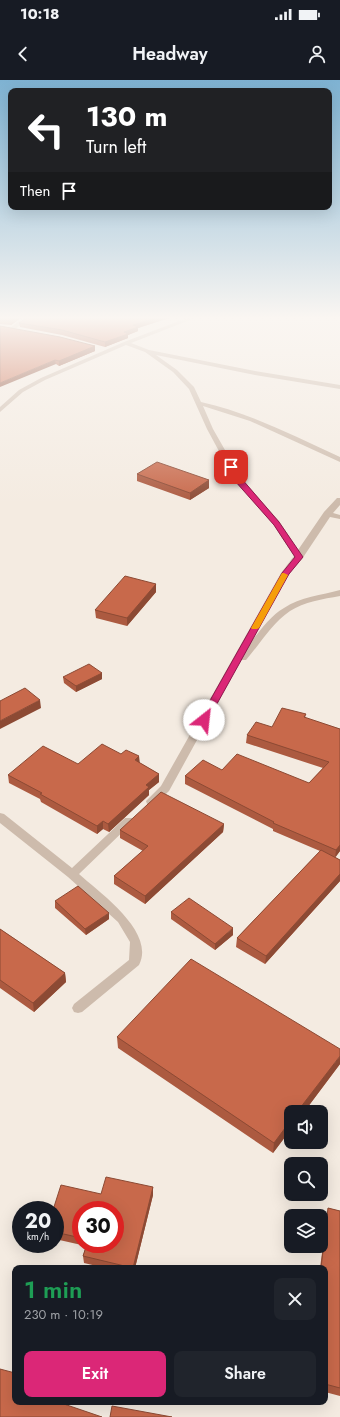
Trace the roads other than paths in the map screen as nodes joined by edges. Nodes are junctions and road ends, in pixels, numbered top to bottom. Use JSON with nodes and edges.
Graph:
{"nodes":[{"id":1,"x":40,"y":380,"type":"edge"},
{"id":2,"x":184,"y":380,"type":"edge"},
{"id":3,"x":300,"y":380,"type":"edge"},
{"id":4,"x":340,"y":387,"type":"edge"},
{"id":5,"x":198,"y":403,"type":"junction"},
{"id":6,"x":0,"y":410,"type":"edge"},
{"id":7,"x":340,"y":460,"type":"edge"},
{"id":8,"x":340,"y":500,"type":"edge"},
{"id":9,"x":328,"y":514,"type":"junction"},
{"id":10,"x":340,"y":517,"type":"edge"},
{"id":11,"x":299,"y":557,"type":"junction"},
{"id":12,"x":340,"y":593,"type":"edge"},
{"id":13,"x":231,"y":673,"type":"junction"},
{"id":14,"x":0,"y":817,"type":"edge"},
{"id":15,"x":72,"y":874,"type":"junction"},
{"id":16,"x":78,"y":1008,"type":"dead end"}],
"edges":[{"from":1,"to":6,"type":"street"},
{"from":2,"to":5,"type":"street"},
{"from":3,"to":4,"type":"street"},
{"from":5,"to":7,"type":"street"},
{"from":5,"to":11,"type":"street"},
{"from":8,"to":9,"type":"street"},
{"from":9,"to":10,"type":"street"},
{"from":9,"to":11,"type":"street"},
{"from":11,"to":13,"type":"street"},
{"from":12,"to":13,"type":"street"},
{"from":13,"to":15,"type":"street"},
{"from":14,"to":15,"type":"street"},
{"from":15,"to":16,"type":"street"}]}
